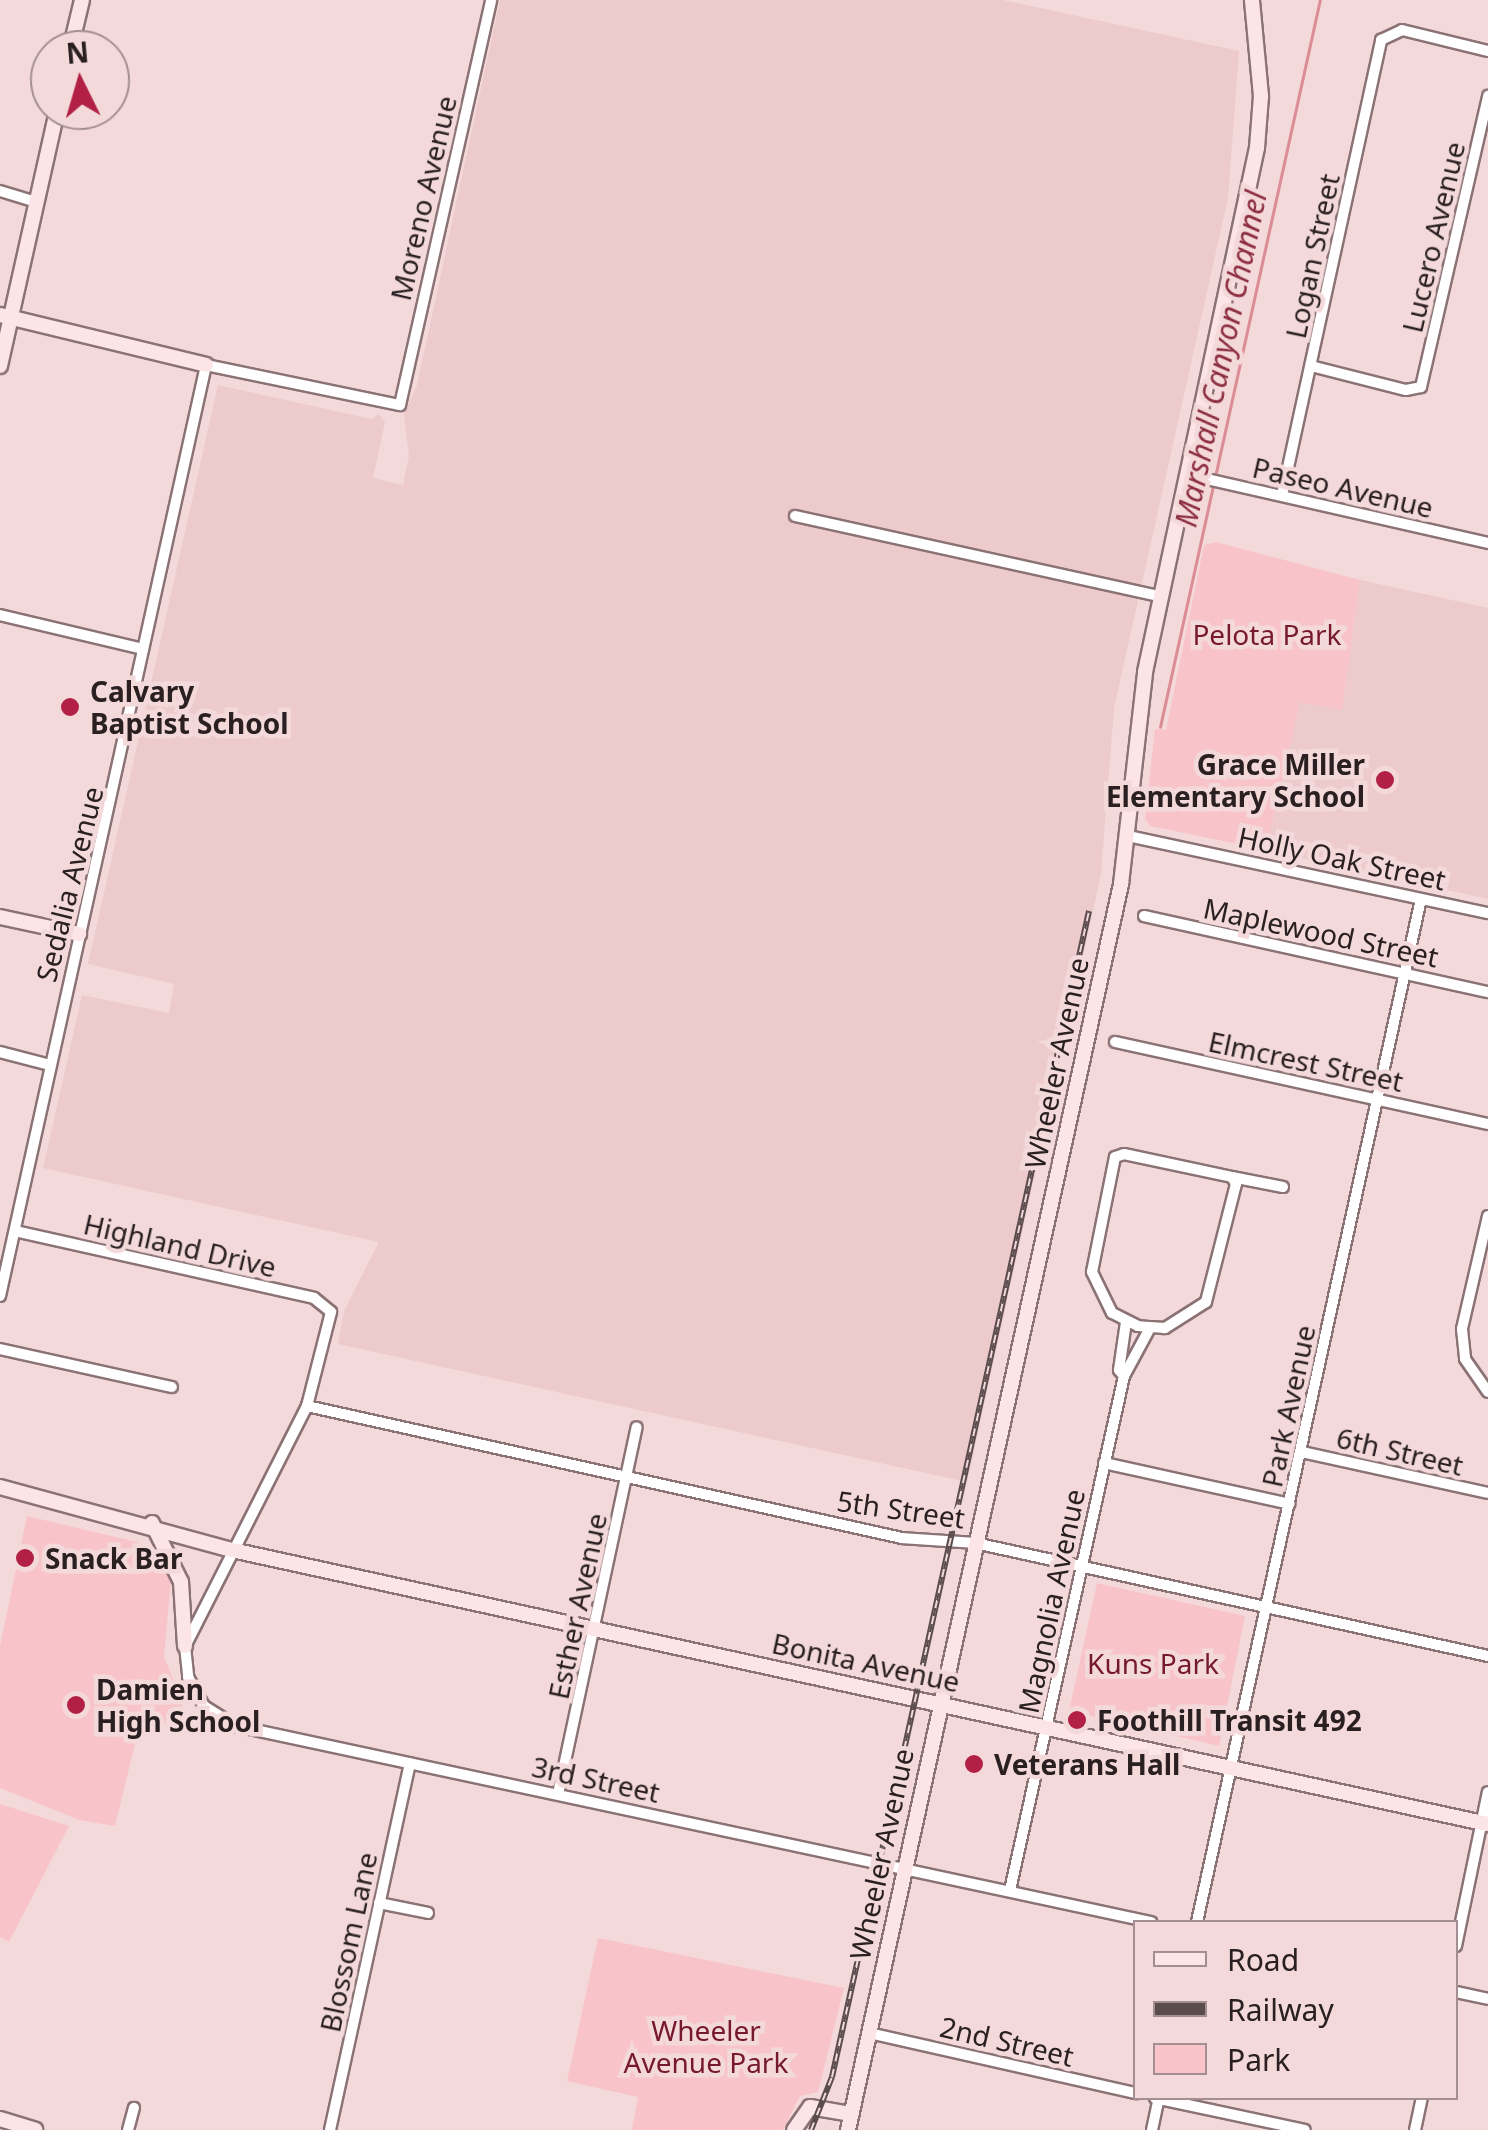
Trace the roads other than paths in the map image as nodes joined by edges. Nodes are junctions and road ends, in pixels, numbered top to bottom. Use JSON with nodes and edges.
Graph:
{"nodes":[{"id":1,"x":82,"y":0,"type":"edge"},
{"id":2,"x":491,"y":0,"type":"edge"},
{"id":3,"x":1252,"y":0,"type":"edge"},
{"id":4,"x":75,"y":30,"type":"edge"},
{"id":5,"x":1488,"y":51,"type":"edge"},
{"id":6,"x":1488,"y":96,"type":"edge"},
{"id":7,"x":52,"y":130,"type":"edge"},
{"id":8,"x":0,"y":191,"type":"edge"},
{"id":9,"x":36,"y":202,"type":"junction"},
{"id":10,"x":5,"y":316,"type":"edge"},
{"id":11,"x":206,"y":365,"type":"junction"},
{"id":12,"x":0,"y":366,"type":"edge"},
{"id":13,"x":1311,"y":366,"type":"junction"},
{"id":14,"x":1189,"y":474,"type":"junction"},
{"id":15,"x":1282,"y":495,"type":"junction"},
{"id":16,"x":795,"y":516,"type":"dead end"},
{"id":17,"x":1488,"y":543,"type":"edge"},
{"id":18,"x":1162,"y":597,"type":"junction"},
{"id":19,"x":0,"y":615,"type":"edge"},
{"id":20,"x":143,"y":649,"type":"junction"},
{"id":21,"x":1128,"y":836,"type":"junction"},
{"id":22,"x":1421,"y":899,"type":"junction"},
{"id":23,"x":1488,"y":913,"type":"edge"},
{"id":24,"x":1144,"y":916,"type":"dead end"},
{"id":25,"x":0,"y":917,"type":"edge"},
{"id":26,"x":79,"y":934,"type":"junction"},
{"id":27,"x":1406,"y":974,"type":"junction"},
{"id":28,"x":1488,"y":992,"type":"edge"},
{"id":29,"x":1116,"y":1042,"type":"dead end"},
{"id":30,"x":0,"y":1052,"type":"edge"},
{"id":31,"x":50,"y":1065,"type":"junction"},
{"id":32,"x":1378,"y":1100,"type":"junction"},
{"id":33,"x":1488,"y":1124,"type":"edge"},
{"id":34,"x":1232,"y":1178,"type":"junction"},
{"id":35,"x":1283,"y":1187,"type":"dead end"},
{"id":36,"x":1488,"y":1216,"type":"edge"},
{"id":37,"x":1485,"y":1233,"type":"edge"},
{"id":38,"x":14,"y":1237,"type":"junction"},
{"id":39,"x":0,"y":1240,"type":"edge"},
{"id":40,"x":0,"y":1296,"type":"edge"},
{"id":41,"x":1126,"y":1322,"type":"junction"},
{"id":42,"x":1150,"y":1328,"type":"junction"},
{"id":43,"x":0,"y":1349,"type":"edge"},
{"id":44,"x":1124,"y":1376,"type":"junction"},
{"id":45,"x":172,"y":1387,"type":"dead end"},
{"id":46,"x":1488,"y":1392,"type":"edge"},
{"id":47,"x":307,"y":1406,"type":"junction"},
{"id":48,"x":637,"y":1427,"type":"dead end"},
{"id":49,"x":1302,"y":1452,"type":"junction"},
{"id":50,"x":1104,"y":1463,"type":"junction"},
{"id":51,"x":628,"y":1478,"type":"junction"},
{"id":52,"x":0,"y":1487,"type":"edge"},
{"id":53,"x":1488,"y":1494,"type":"edge"},
{"id":54,"x":1290,"y":1504,"type":"junction"},
{"id":55,"x":152,"y":1523,"type":"junction"},
{"id":56,"x":976,"y":1543,"type":"junction"},
{"id":57,"x":232,"y":1550,"type":"junction"},
{"id":58,"x":1079,"y":1567,"type":"junction"},
{"id":59,"x":1267,"y":1608,"type":"junction"},
{"id":60,"x":594,"y":1630,"type":"junction"},
{"id":61,"x":185,"y":1646,"type":"junction"},
{"id":62,"x":1488,"y":1656,"type":"edge"},
{"id":63,"x":938,"y":1703,"type":"junction"},
{"id":64,"x":1046,"y":1727,"type":"junction"},
{"id":65,"x":410,"y":1764,"type":"junction"},
{"id":66,"x":1231,"y":1767,"type":"junction"},
{"id":67,"x":1488,"y":1792,"type":"edge"},
{"id":68,"x":558,"y":1794,"type":"junction"},
{"id":69,"x":1484,"y":1824,"type":"edge"},
{"id":70,"x":904,"y":1868,"type":"junction"},
{"id":71,"x":1010,"y":1890,"type":"junction"},
{"id":72,"x":380,"y":1903,"type":"junction"},
{"id":73,"x":428,"y":1913,"type":"dead end"},
{"id":74,"x":1142,"y":1920,"type":"edge"},
{"id":75,"x":1197,"y":1920,"type":"edge"},
{"id":76,"x":1458,"y":1937,"type":"edge"},
{"id":77,"x":1458,"y":1992,"type":"edge"},
{"id":78,"x":1488,"y":1999,"type":"edge"},
{"id":79,"x":869,"y":2033,"type":"junction"},
{"id":80,"x":1133,"y":2092,"type":"edge"},
{"id":81,"x":1158,"y":2100,"type":"edge"},
{"id":82,"x":1167,"y":2100,"type":"edge"},
{"id":83,"x":1422,"y":2100,"type":"edge"},
{"id":84,"x":134,"y":2108,"type":"dead end"},
{"id":85,"x":851,"y":2114,"type":"junction"},
{"id":86,"x":0,"y":2119,"type":"edge"},
{"id":87,"x":34,"y":2130,"type":"edge"},
{"id":88,"x":128,"y":2130,"type":"edge"},
{"id":89,"x":330,"y":2130,"type":"edge"},
{"id":90,"x":794,"y":2130,"type":"edge"},
{"id":91,"x":848,"y":2130,"type":"edge"},
{"id":92,"x":1152,"y":2130,"type":"edge"},
{"id":93,"x":1305,"y":2130,"type":"edge"},
{"id":94,"x":1414,"y":2130,"type":"edge"}],
"edges":[{"from":1,"to":4,"type":"main road"},
{"from":2,"to":11,"type":"street","name":"Moreno Avenue"},
{"from":3,"to":14,"type":"main road","name":"Wheeler Avenue"},
{"from":5,"to":13,"type":"street","name":"Logan Street"},
{"from":6,"to":13,"type":"street","name":"Lucero Avenue"},
{"from":7,"to":9,"type":"main road"},
{"from":8,"to":9,"type":"street"},
{"from":9,"to":10,"type":"main road"},
{"from":10,"to":11,"type":"main road"},
{"from":10,"to":12,"type":"main road"},
{"from":11,"to":20,"type":"street","name":"Sedalia Avenue"},
{"from":13,"to":15,"type":"street","name":"Logan Street"},
{"from":14,"to":15,"type":"street","name":"Paseo Avenue"},
{"from":14,"to":18,"type":"main road","name":"Wheeler Avenue"},
{"from":15,"to":17,"type":"street","name":"Paseo Avenue"},
{"from":16,"to":18,"type":"street"},
{"from":18,"to":21,"type":"main road","name":"Wheeler Avenue"},
{"from":19,"to":20,"type":"street"},
{"from":20,"to":26,"type":"street","name":"Sedalia Avenue"},
{"from":21,"to":22,"type":"street","name":"Holly Oak Street"},
{"from":21,"to":56,"type":"main road","name":"Wheeler Avenue"},
{"from":22,"to":23,"type":"street","name":"Holly Oak Street"},
{"from":22,"to":27,"type":"street","name":"Park Avenue"},
{"from":24,"to":27,"type":"street","name":"Maplewood Street"},
{"from":25,"to":26,"type":"main road"},
{"from":26,"to":31,"type":"street","name":"Sedalia Avenue"},
{"from":27,"to":28,"type":"street","name":"Maplewood Street"},
{"from":27,"to":32,"type":"street","name":"Park Avenue"},
{"from":29,"to":32,"type":"street","name":"Elmcrest Street"},
{"from":30,"to":31,"type":"street"},
{"from":31,"to":38,"type":"street","name":"Sedalia Avenue"},
{"from":32,"to":33,"type":"street","name":"Elmcrest Street"},
{"from":32,"to":49,"type":"street","name":"Park Avenue"},
{"from":34,"to":35,"type":"street"},
{"from":34,"to":41,"type":"street"},
{"from":34,"to":42,"type":"street"},
{"from":36,"to":37,"type":"street"},
{"from":37,"to":46,"type":"street"},
{"from":38,"to":39,"type":"street","name":"Highland Drive"},
{"from":38,"to":40,"type":"street","name":"Sedalia Avenue"},
{"from":38,"to":47,"type":"street","name":"Highland Drive"},
{"from":41,"to":42,"type":"street"},
{"from":41,"to":44,"type":"street"},
{"from":42,"to":44,"type":"street","name":"Magnolia Avenue"},
{"from":43,"to":45,"type":"street"},
{"from":44,"to":50,"type":"street","name":"Magnolia Avenue"},
{"from":47,"to":51,"type":"street","name":"5th Street"},
{"from":47,"to":57,"type":"street"},
{"from":48,"to":51,"type":"street","name":"Esther Avenue"},
{"from":49,"to":53,"type":"street","name":"6th Street"},
{"from":49,"to":54,"type":"street","name":"Park Avenue"},
{"from":50,"to":54,"type":"street"},
{"from":50,"to":58,"type":"street","name":"Magnolia Avenue"},
{"from":51,"to":56,"type":"street","name":"5th Street"},
{"from":51,"to":60,"type":"street","name":"Esther Avenue"},
{"from":52,"to":55,"type":"main road","name":"Bonita Avenue"},
{"from":54,"to":59,"type":"street","name":"Park Avenue"},
{"from":55,"to":57,"type":"main road","name":"Bonita Avenue"},
{"from":55,"to":61,"type":"main road"},
{"from":56,"to":58,"type":"street","name":"5th Street"},
{"from":56,"to":63,"type":"main road","name":"Wheeler Avenue"},
{"from":57,"to":60,"type":"main road","name":"Bonita Avenue"},
{"from":57,"to":61,"type":"street"},
{"from":58,"to":59,"type":"street","name":"5th Street"},
{"from":58,"to":64,"type":"street","name":"Magnolia Avenue"},
{"from":59,"to":62,"type":"street","name":"5th Street"},
{"from":59,"to":66,"type":"street","name":"Park Avenue"},
{"from":60,"to":63,"type":"main road","name":"Bonita Avenue"},
{"from":60,"to":68,"type":"street","name":"Esther Avenue"},
{"from":61,"to":65,"type":"street","name":"3rd Street"},
{"from":63,"to":64,"type":"main road","name":"Bonita Avenue"},
{"from":63,"to":70,"type":"main road","name":"Wheeler Avenue"},
{"from":64,"to":66,"type":"main road","name":"Bonita Avenue"},
{"from":64,"to":71,"type":"street","name":"Magnolia Avenue"},
{"from":65,"to":68,"type":"street","name":"3rd Street"},
{"from":65,"to":72,"type":"street","name":"Blossom Lane"},
{"from":66,"to":69,"type":"main road","name":"Bonita Avenue"},
{"from":66,"to":75,"type":"street","name":"Park Avenue"},
{"from":67,"to":69,"type":"street"},
{"from":68,"to":70,"type":"street","name":"3rd Street"},
{"from":69,"to":76,"type":"street"},
{"from":70,"to":71,"type":"street","name":"3rd Street"},
{"from":70,"to":79,"type":"main road","name":"Wheeler Avenue"},
{"from":71,"to":74,"type":"street","name":"3rd Street"},
{"from":72,"to":73,"type":"street"},
{"from":72,"to":89,"type":"street","name":"Blossom Lane"},
{"from":77,"to":78,"type":"street"},
{"from":79,"to":80,"type":"street","name":"2nd Street"},
{"from":79,"to":85,"type":"main road","name":"Wheeler Avenue"},
{"from":81,"to":92,"type":"street"},
{"from":82,"to":93,"type":"street"},
{"from":83,"to":94,"type":"street"},
{"from":84,"to":88,"type":"street"},
{"from":85,"to":90,"type":"main road"},
{"from":85,"to":91,"type":"main road","name":"Wheeler Avenue"},
{"from":86,"to":87,"type":"main road"}]}
